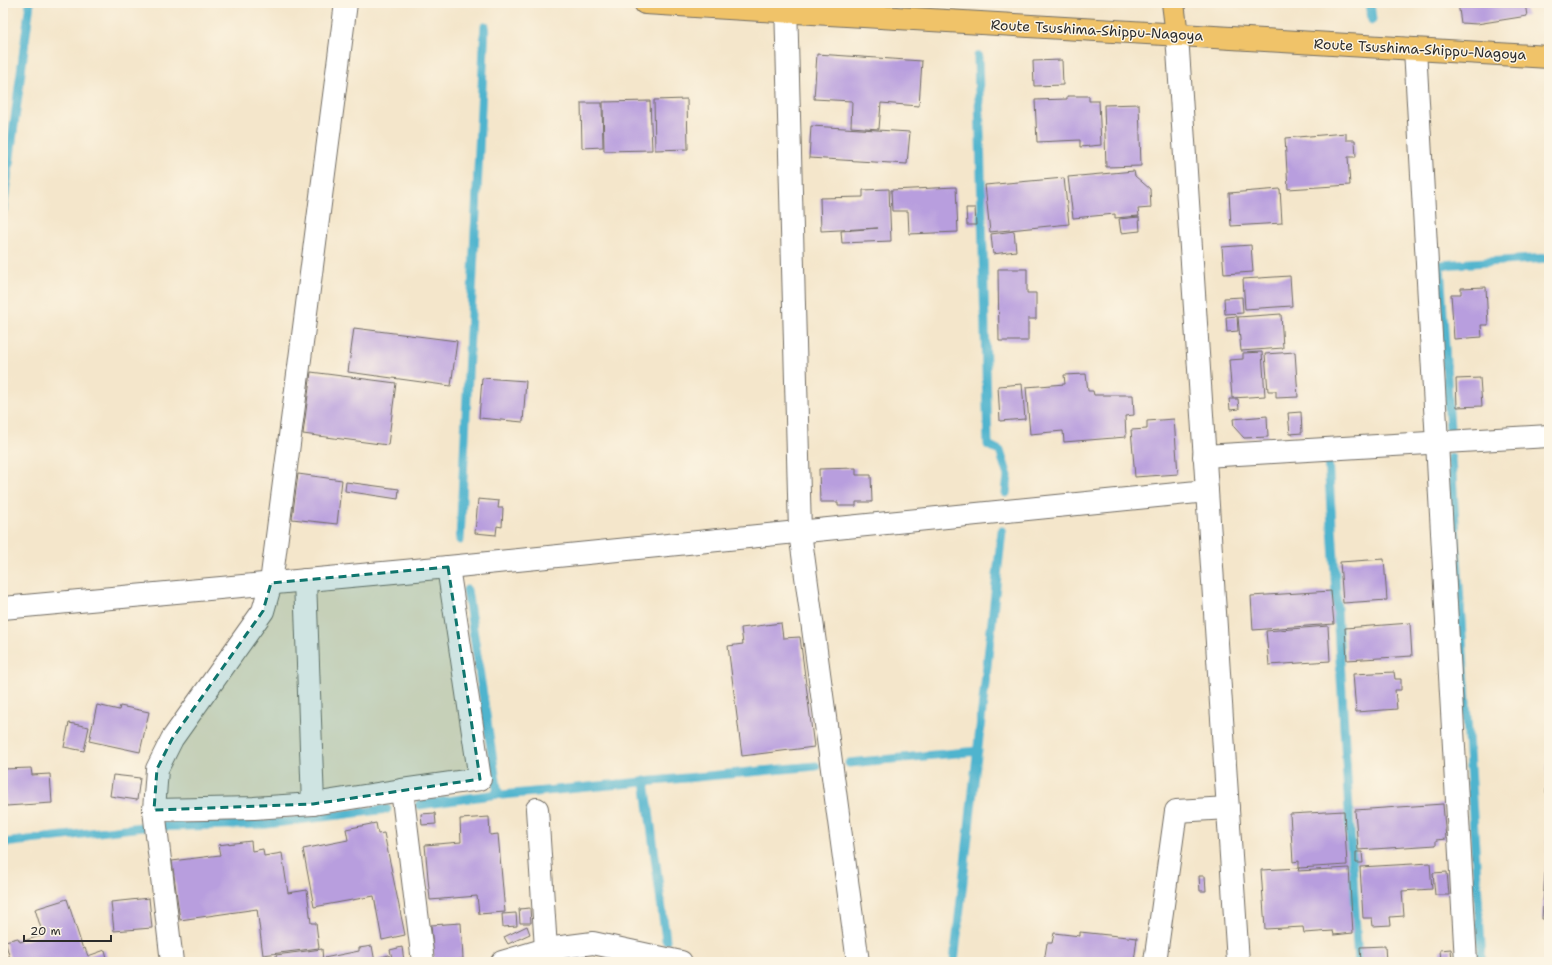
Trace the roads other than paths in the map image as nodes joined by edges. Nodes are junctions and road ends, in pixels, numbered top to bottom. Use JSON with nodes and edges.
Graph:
{"nodes":[{"id":1,"x":346,"y":3,"type":"edge"},
{"id":2,"x":645,"y":3,"type":"edge"},
{"id":3,"x":1173,"y":3,"type":"edge"},
{"id":4,"x":786,"y":7,"type":"edge"},
{"id":5,"x":1176,"y":35,"type":"junction"},
{"id":6,"x":1415,"y":49,"type":"junction"},
{"id":7,"x":1549,"y":57,"type":"edge"},
{"id":8,"x":1549,"y":436,"type":"edge"},
{"id":9,"x":1438,"y":442,"type":"junction"},
{"id":10,"x":1204,"y":456,"type":"junction"},
{"id":11,"x":1207,"y":491,"type":"junction"},
{"id":12,"x":800,"y":532,"type":"junction"},
{"id":13,"x":448,"y":567,"type":"junction"},
{"id":14,"x":305,"y":580,"type":"junction"},
{"id":15,"x":271,"y":584,"type":"junction"},
{"id":16,"x":3,"y":608,"type":"edge"},
{"id":17,"x":402,"y":790,"type":"junction"},
{"id":18,"x":313,"y":804,"type":"junction"},
{"id":19,"x":1228,"y":808,"type":"junction"},
{"id":20,"x":537,"y":809,"type":"dead end"},
{"id":21,"x":155,"y":814,"type":"junction"},
{"id":22,"x":546,"y":949,"type":"junction"},
{"id":23,"x":172,"y":962,"type":"edge"},
{"id":24,"x":423,"y":962,"type":"edge"},
{"id":25,"x":502,"y":962,"type":"edge"},
{"id":26,"x":678,"y":962,"type":"edge"},
{"id":27,"x":858,"y":962,"type":"edge"},
{"id":28,"x":1155,"y":962,"type":"edge"},
{"id":29,"x":1238,"y":962,"type":"edge"},
{"id":30,"x":1466,"y":962,"type":"edge"}],
"edges":[{"from":1,"to":15,"type":"street"},
{"from":2,"to":4,"type":"main road","name":"Route Tsushima-Shippu-Nagoya"},
{"from":3,"to":5,"type":"main road"},
{"from":4,"to":5,"type":"main road","name":"Route Tsushima-Shippu-Nagoya"},
{"from":4,"to":12,"type":"street"},
{"from":5,"to":6,"type":"main road","name":"Route Tsushima-Shippu-Nagoya"},
{"from":5,"to":10,"type":"street"},
{"from":6,"to":7,"type":"main road","name":"Route Tsushima-Shippu-Nagoya"},
{"from":6,"to":9,"type":"street"},
{"from":8,"to":9,"type":"street"},
{"from":9,"to":10,"type":"street"},
{"from":9,"to":30,"type":"street"},
{"from":10,"to":11,"type":"street"},
{"from":11,"to":12,"type":"street"},
{"from":11,"to":19,"type":"street"},
{"from":12,"to":13,"type":"street"},
{"from":12,"to":27,"type":"street"},
{"from":13,"to":14,"type":"street"},
{"from":13,"to":17,"type":"street"},
{"from":14,"to":15,"type":"street"},
{"from":14,"to":18,"type":"street"},
{"from":15,"to":16,"type":"street"},
{"from":15,"to":21,"type":"street"},
{"from":17,"to":18,"type":"street"},
{"from":17,"to":24,"type":"street"},
{"from":18,"to":21,"type":"street"},
{"from":19,"to":28,"type":"street"},
{"from":19,"to":29,"type":"street"},
{"from":20,"to":22,"type":"street"},
{"from":21,"to":23,"type":"street"},
{"from":22,"to":25,"type":"street"},
{"from":22,"to":26,"type":"street"}]}
